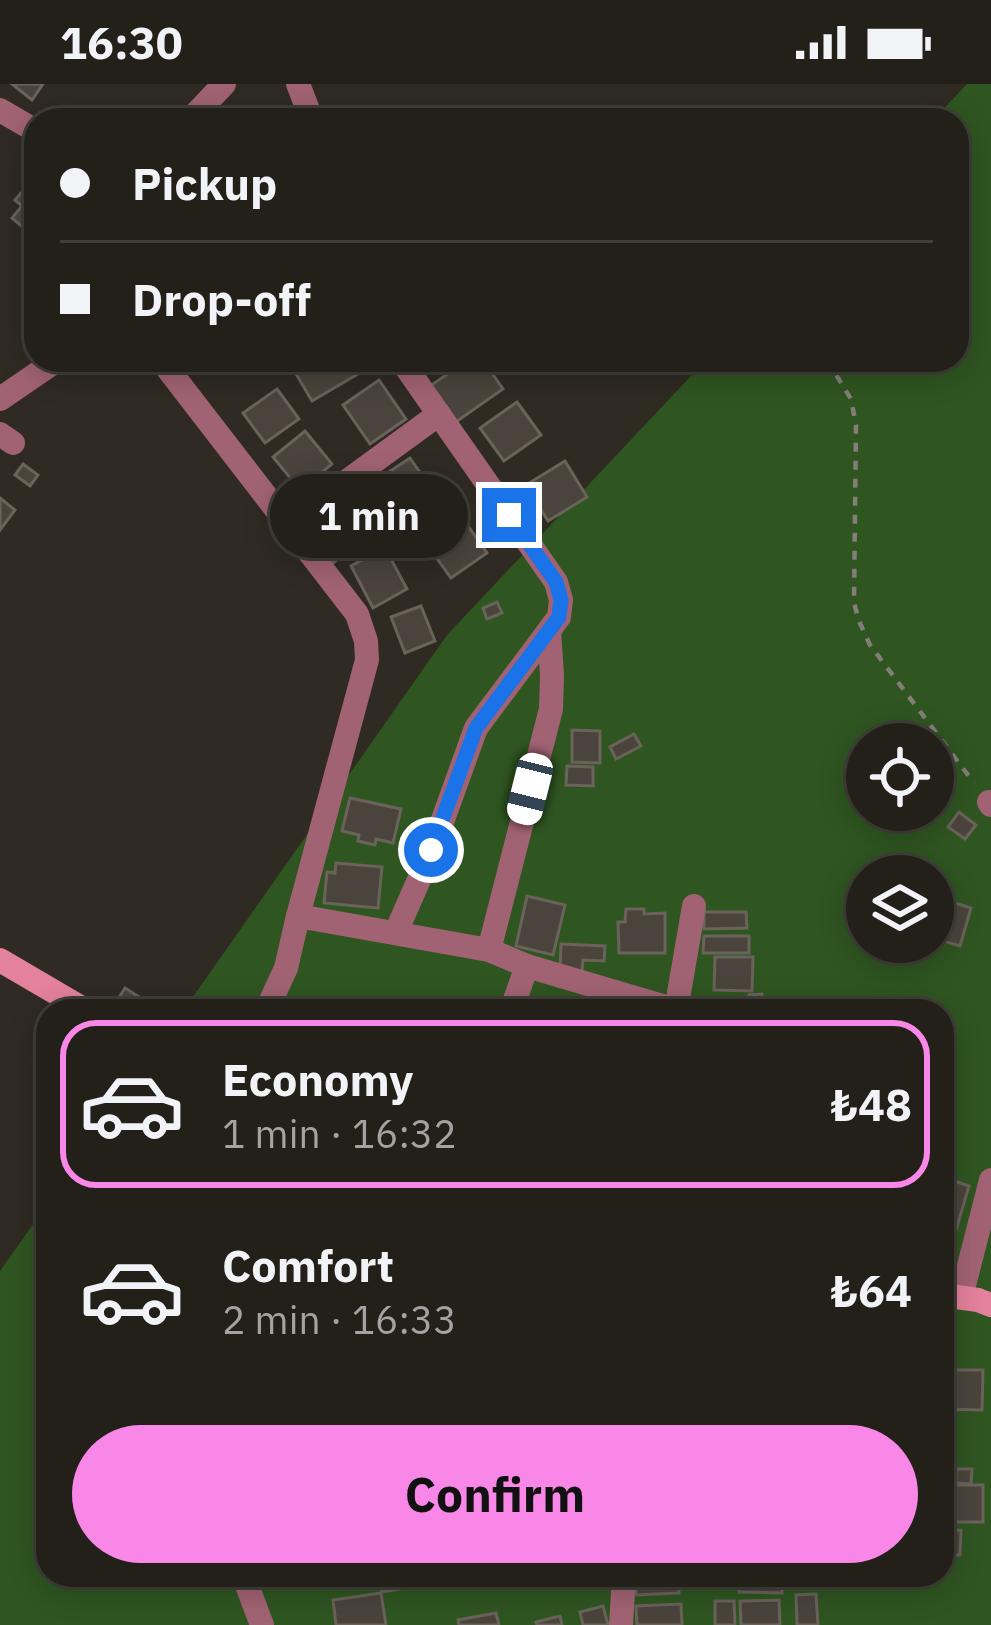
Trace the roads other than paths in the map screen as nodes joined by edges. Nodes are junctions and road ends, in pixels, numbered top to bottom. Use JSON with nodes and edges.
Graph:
{"nodes":[{"id":1,"x":224,"y":84,"type":"edge"},
{"id":2,"x":201,"y":108,"type":"edge"},
{"id":3,"x":39,"y":372,"type":"edge"},
{"id":4,"x":169,"y":372,"type":"edge"},
{"id":5,"x":409,"y":372,"type":"edge"},
{"id":6,"x":0,"y":399,"type":"edge"},
{"id":7,"x":439,"y":414,"type":"junction"},
{"id":8,"x":287,"y":525,"type":"junction"},
{"id":9,"x":549,"y":631,"type":"junction"},
{"id":10,"x":694,"y":906,"type":"dead end"},
{"id":11,"x":298,"y":916,"type":"junction"},
{"id":12,"x":396,"y":932,"type":"junction"},
{"id":13,"x":489,"y":950,"type":"junction"},
{"id":14,"x":0,"y":960,"type":"edge"},
{"id":15,"x":526,"y":966,"type":"junction"},
{"id":16,"x":67,"y":999,"type":"edge"},
{"id":17,"x":272,"y":999,"type":"edge"},
{"id":18,"x":515,"y":999,"type":"edge"},
{"id":19,"x":638,"y":999,"type":"edge"},
{"id":20,"x":678,"y":999,"type":"edge"},
{"id":21,"x":991,"y":1180,"type":"edge"},
{"id":22,"x":954,"y":1287,"type":"edge"},
{"id":23,"x":954,"y":1297,"type":"edge"},
{"id":24,"x":991,"y":1305,"type":"edge"},
{"id":25,"x":248,"y":1587,"type":"edge"},
{"id":26,"x":623,"y":1587,"type":"edge"},
{"id":27,"x":262,"y":1625,"type":"edge"},
{"id":28,"x":621,"y":1625,"type":"edge"}],
"edges":[{"from":1,"to":2,"type":"street"},
{"from":3,"to":6,"type":"street"},
{"from":4,"to":8,"type":"street"},
{"from":5,"to":7,"type":"street"},
{"from":7,"to":8,"type":"street"},
{"from":7,"to":9,"type":"street"},
{"from":8,"to":11,"type":"street"},
{"from":9,"to":12,"type":"street"},
{"from":9,"to":13,"type":"street"},
{"from":10,"to":20,"type":"street"},
{"from":11,"to":12,"type":"street"},
{"from":11,"to":17,"type":"street"},
{"from":12,"to":13,"type":"street"},
{"from":13,"to":15,"type":"street"},
{"from":14,"to":16,"type":"street"},
{"from":15,"to":18,"type":"street"},
{"from":15,"to":19,"type":"street"},
{"from":21,"to":22,"type":"street"},
{"from":23,"to":24,"type":"street"},
{"from":25,"to":27,"type":"street"},
{"from":26,"to":28,"type":"street"}]}
